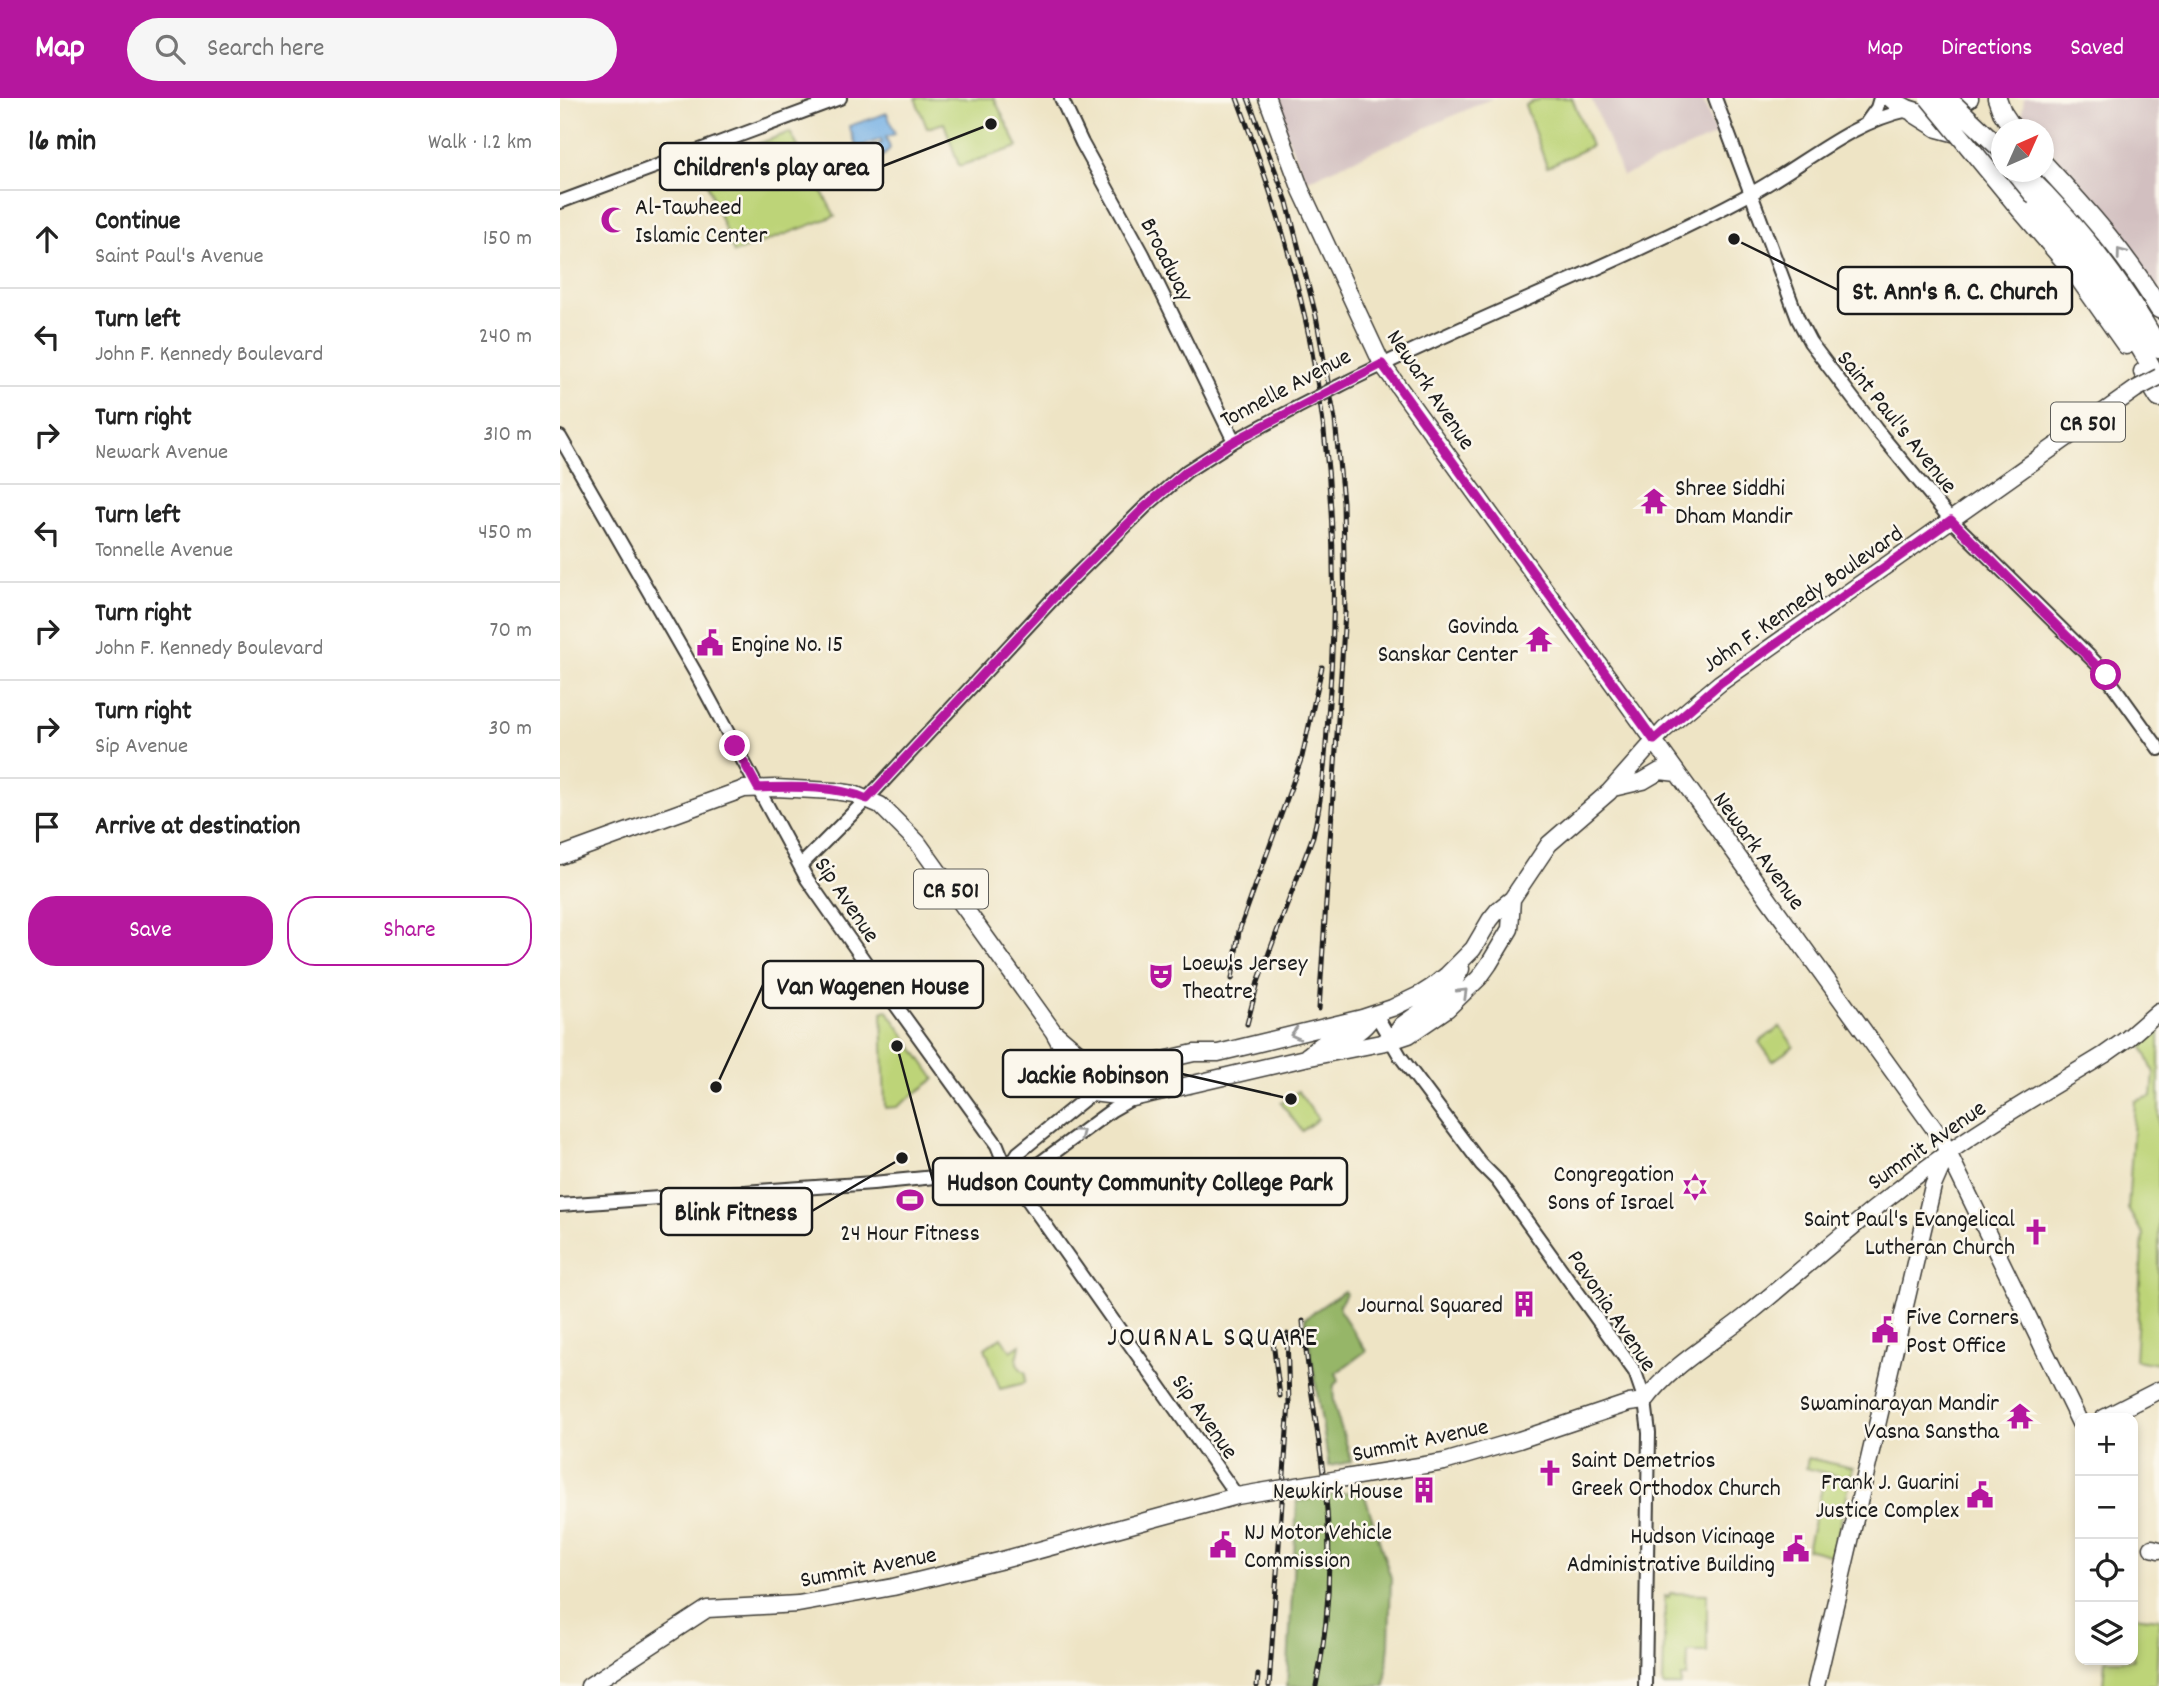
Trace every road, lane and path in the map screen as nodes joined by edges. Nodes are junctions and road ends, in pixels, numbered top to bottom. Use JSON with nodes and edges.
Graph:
{"nodes":[{"id":1,"x":840,"y":98,"type":"edge"},
{"id":2,"x":1061,"y":98,"type":"edge"},
{"id":3,"x":1267,"y":98,"type":"edge"},
{"id":4,"x":1715,"y":98,"type":"edge"},
{"id":5,"x":1880,"y":98,"type":"edge"},
{"id":6,"x":1891,"y":98,"type":"edge"},
{"id":7,"x":1997,"y":98,"type":"edge"},
{"id":8,"x":1949,"y":101,"type":"edge"},
{"id":9,"x":1910,"y":110,"type":"junction"},
{"id":10,"x":2007,"y":119,"type":"edge"},
{"id":11,"x":1866,"y":124,"type":"junction"},
{"id":12,"x":1991,"y":139,"type":"edge"},
{"id":13,"x":1976,"y":143,"type":"junction"},
{"id":14,"x":1991,"y":159,"type":"edge"},
{"id":15,"x":2054,"y":178,"type":"edge"},
{"id":16,"x":2054,"y":180,"type":"edge"},
{"id":17,"x":2013,"y":182,"type":"edge"},
{"id":18,"x":2035,"y":182,"type":"edge"},
{"id":19,"x":1751,"y":194,"type":"junction"},
{"id":20,"x":560,"y":202,"type":"edge"},
{"id":21,"x":2091,"y":246,"type":"junction"},
{"id":22,"x":2159,"y":309,"type":"edge"},
{"id":23,"x":2159,"y":348,"type":"edge"},
{"id":24,"x":1382,"y":364,"type":"junction"},
{"id":25,"x":2159,"y":378,"type":"edge"},
{"id":26,"x":2159,"y":398,"type":"edge"},
{"id":27,"x":560,"y":437,"type":"edge"},
{"id":28,"x":1234,"y":441,"type":"junction"},
{"id":29,"x":1951,"y":520,"type":"junction"},
{"id":30,"x":1654,"y":740,"type":"junction"},
{"id":31,"x":2159,"y":749,"type":"edge"},
{"id":32,"x":1676,"y":773,"type":"junction"},
{"id":33,"x":758,"y":788,"type":"junction"},
{"id":34,"x":1613,"y":788,"type":"junction"},
{"id":35,"x":867,"y":799,"type":"junction"},
{"id":36,"x":560,"y":856,"type":"edge"},
{"id":37,"x":800,"y":866,"type":"junction"},
{"id":38,"x":1512,"y":900,"type":"junction"},
{"id":39,"x":1474,"y":949,"type":"junction"},
{"id":40,"x":2159,"y":1012,"type":"edge"},
{"id":41,"x":1376,"y":1013,"type":"junction"},
{"id":42,"x":1053,"y":1031,"type":"junction"},
{"id":43,"x":1391,"y":1041,"type":"junction"},
{"id":44,"x":1218,"y":1054,"type":"junction"},
{"id":45,"x":1305,"y":1058,"type":"junction"},
{"id":46,"x":1092,"y":1093,"type":"junction"},
{"id":47,"x":1133,"y":1098,"type":"junction"},
{"id":48,"x":1948,"y":1152,"type":"junction"},
{"id":49,"x":1007,"y":1170,"type":"junction"},
{"id":50,"x":560,"y":1205,"type":"edge"},
{"id":51,"x":2159,"y":1390,"type":"edge"},
{"id":52,"x":1645,"y":1401,"type":"junction"},
{"id":53,"x":2075,"y":1413,"type":"edge"},
{"id":54,"x":2114,"y":1413,"type":"edge"},
{"id":55,"x":1237,"y":1496,"type":"junction"},
{"id":56,"x":589,"y":1686,"type":"edge"},
{"id":57,"x":1645,"y":1686,"type":"edge"},
{"id":58,"x":1816,"y":1686,"type":"edge"}],
"edges":[{"from":1,"to":20,"type":"street"},
{"from":2,"to":28,"type":"street","name":"Broadway"},
{"from":3,"to":24,"type":"main road","name":"Newark Avenue"},
{"from":4,"to":19,"type":"street","name":"Saint Paul's Avenue"},
{"from":5,"to":11,"type":"street"},
{"from":6,"to":9,"type":"highway"},
{"from":7,"to":10,"type":"highway"},
{"from":8,"to":9,"type":"highway","name":"Tonnelle Avenue"},
{"from":8,"to":12,"type":"highway","bridge":true},
{"from":8,"to":13,"type":"highway"},
{"from":8,"to":26,"type":"highway","bridge":true},
{"from":9,"to":11,"type":"street","name":"Tonnelle Avenue"},
{"from":9,"to":13,"type":"highway"},
{"from":11,"to":19,"type":"street","name":"Tonnelle Avenue"},
{"from":13,"to":14,"type":"highway"},
{"from":22,"to":15,"type":"highway","one_way":true},
{"from":16,"to":21,"type":"highway"},
{"from":17,"to":25,"type":"highway"},
{"from":18,"to":21,"type":"highway"},
{"from":19,"to":24,"type":"street","name":"Tonnelle Avenue"},
{"from":19,"to":29,"type":"street","name":"Saint Paul's Avenue"},
{"from":21,"to":23,"type":"highway"},
{"from":24,"to":28,"type":"street","name":"Tonnelle Avenue","bridge":true},
{"from":24,"to":30,"type":"main road","name":"Newark Avenue"},
{"from":25,"to":29,"type":"main road","name":"John F. Kennedy Boulevard","number":"CR 501","bridge":true},
{"from":27,"to":33,"type":"street","name":"Sip Avenue"},
{"from":28,"to":35,"type":"street","name":"Tonnelle Avenue"},
{"from":29,"to":30,"type":"main road","name":"John F. Kennedy Boulevard","number":"CR 501"},
{"from":29,"to":31,"type":"street","name":"Saint Paul's Avenue"},
{"from":30,"to":32,"type":"main road","name":"Newark Avenue"},
{"from":30,"to":34,"type":"main road","name":"John F. Kennedy Boulevard","number":"CR 501"},
{"from":32,"to":34,"type":"main road"},
{"from":32,"to":48,"type":"main road","name":"Newark Avenue"},
{"from":33,"to":35,"type":"main road","name":"John F. Kennedy Boulevard","number":"CR 501"},
{"from":33,"to":36,"type":"main road","name":"John F. Kennedy Boulevard","number":"CR 501"},
{"from":33,"to":37,"type":"street","name":"Sip Avenue"},
{"from":34,"to":38,"type":"main road","name":"John F. Kennedy Boulevard","number":"CR 501"},
{"from":35,"to":37,"type":"street","name":"Tonnelle Avenue"},
{"from":35,"to":42,"type":"main road","name":"John F. Kennedy Boulevard","number":"CR 501"},
{"from":37,"to":49,"type":"street","name":"Sip Avenue"},
{"from":38,"to":39,"type":"main road","name":"John F. Kennedy Boulevard","number":"CR 501"},
{"from":43,"to":38,"type":"main road","name":"John F. Kennedy Boulevard","number":"CR 501","one_way":true},
{"from":39,"to":41,"type":"main road","name":"John F. Kennedy Boulevard","number":"CR 501"},
{"from":39,"to":43,"type":"main road"},
{"from":40,"to":48,"type":"main road","name":"Summit Avenue"},
{"from":41,"to":43,"type":"street","name":"Pavonia Avenue"},
{"from":41,"to":44,"type":"main road","name":"John F. Kennedy Boulevard","number":"CR 501","one_way":true},
{"from":41,"to":45,"type":"main road"},
{"from":42,"to":44,"type":"main road","name":"John F. Kennedy Boulevard","number":"CR 501"},
{"from":42,"to":46,"type":"main road","name":"John F. Kennedy Boulevard","number":"CR 501"},
{"from":43,"to":45,"type":"main road","name":"John F. Kennedy Boulevard","number":"CR 501"},
{"from":43,"to":52,"type":"street","name":"Pavonia Avenue"},
{"from":44,"to":46,"type":"main road"},
{"from":45,"to":47,"type":"main road","name":"John F. Kennedy Boulevard","number":"CR 501"},
{"from":46,"to":47,"type":"main road","name":"John F. Kennedy Boulevard","number":"CR 501"},
{"from":46,"to":49,"type":"street"},
{"from":49,"to":47,"type":"street","one_way":true},
{"from":48,"to":52,"type":"main road","name":"Summit Avenue"},
{"from":48,"to":53,"type":"main road","name":"Newark Avenue"},
{"from":48,"to":58,"type":"main road"},
{"from":49,"to":50,"type":"street"},
{"from":49,"to":55,"type":"street","name":"Sip Avenue"},
{"from":51,"to":54,"type":"main road"},
{"from":52,"to":55,"type":"main road","name":"Summit Avenue","bridge":true},
{"from":52,"to":57,"type":"street","name":"Pavonia Avenue"},
{"from":55,"to":56,"type":"main road","name":"Summit Avenue"}]}
